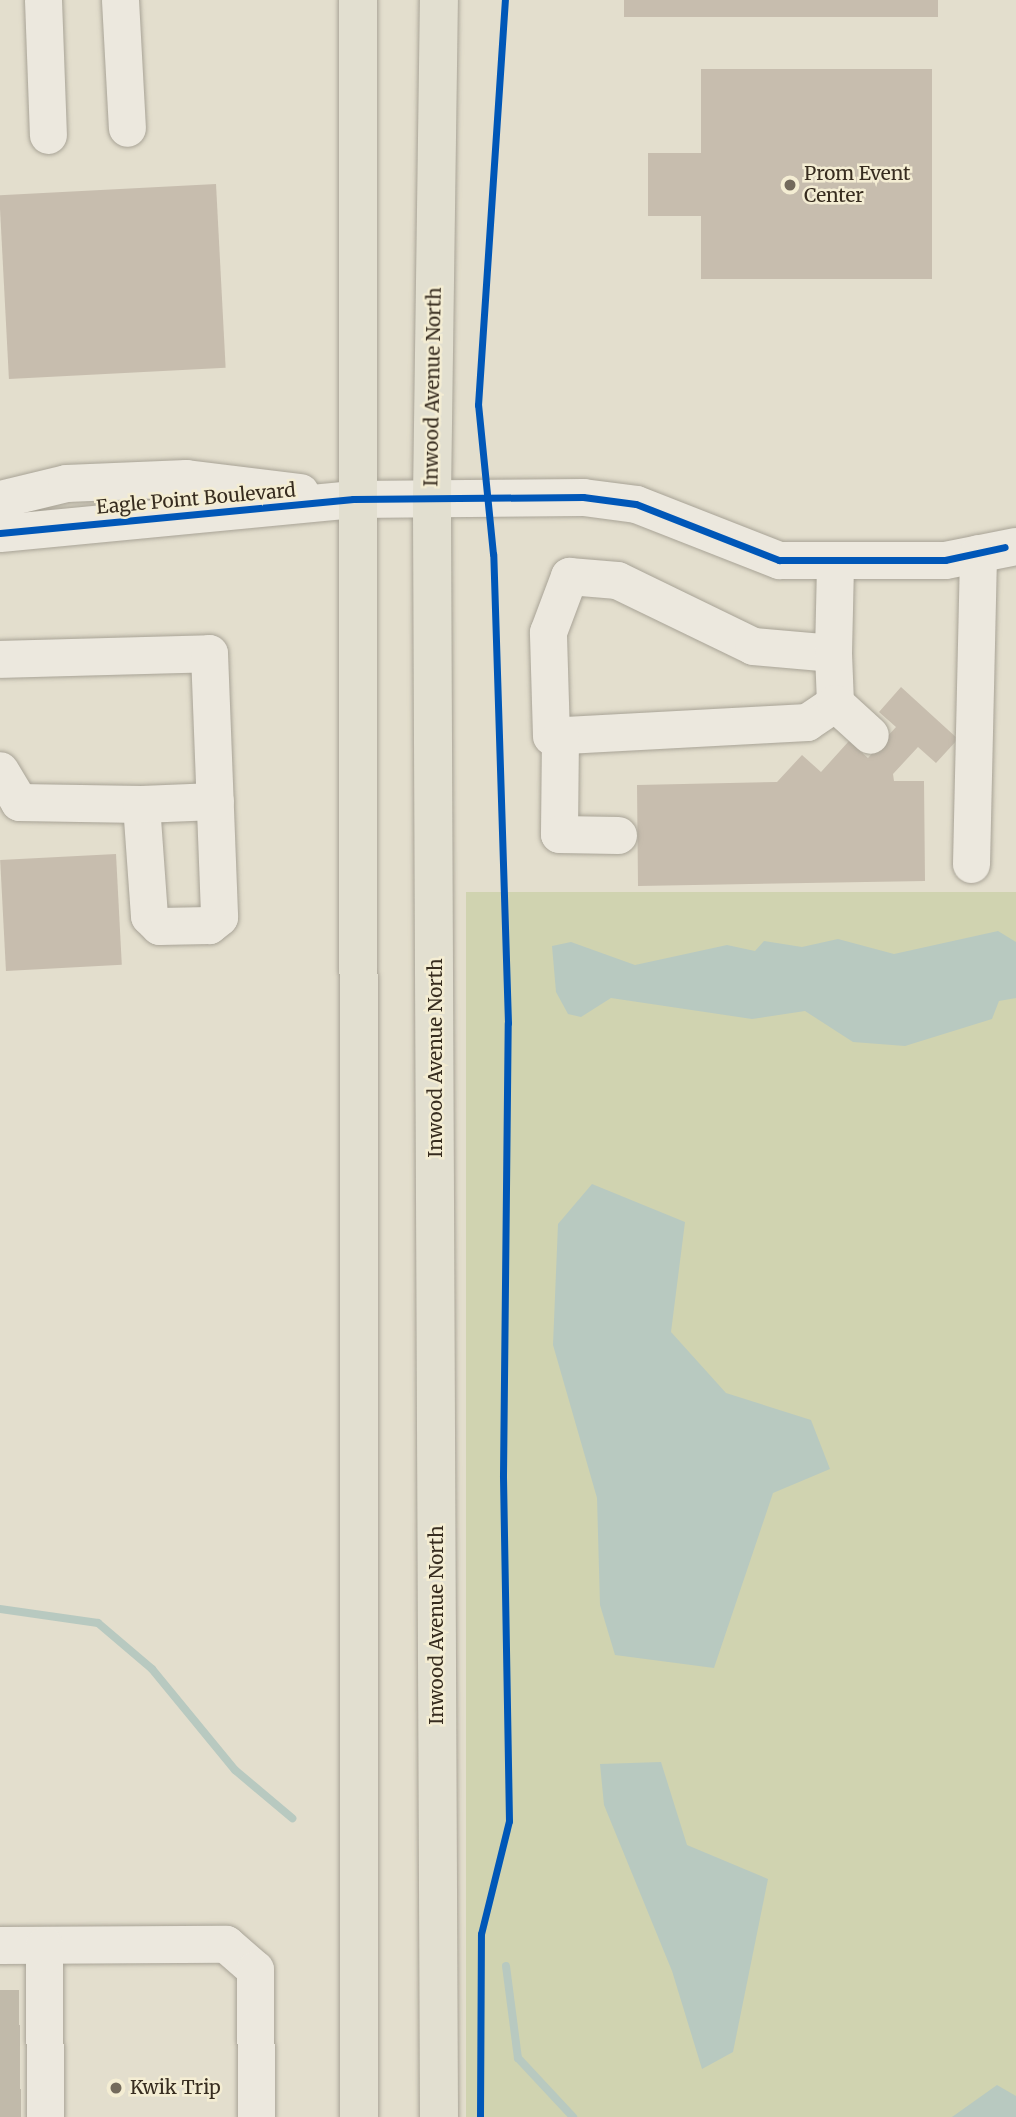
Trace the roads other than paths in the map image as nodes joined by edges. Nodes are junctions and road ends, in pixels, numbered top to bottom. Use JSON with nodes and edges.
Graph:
{"nodes":[{"id":1,"x":43,"y":0,"type":"edge"},
{"id":2,"x":120,"y":0,"type":"edge"},
{"id":3,"x":358,"y":0,"type":"edge"},
{"id":4,"x":439,"y":0,"type":"edge"},
{"id":5,"x":127,"y":128,"type":"dead end"},
{"id":6,"x":48,"y":135,"type":"dead end"},
{"id":7,"x":432,"y":496,"type":"junction"},
{"id":8,"x":0,"y":499,"type":"edge"},
{"id":9,"x":353,"y":499,"type":"junction"},
{"id":10,"x":0,"y":533,"type":"edge"},
{"id":11,"x":1004,"y":546,"type":"edge"},
{"id":12,"x":835,"y":565,"type":"junction"},
{"id":13,"x":833,"y":653,"type":"junction"},
{"id":14,"x":0,"y":659,"type":"edge"},
{"id":15,"x":835,"y":703,"type":"junction"},
{"id":16,"x":870,"y":735,"type":"dead end"},
{"id":17,"x":559,"y":736,"type":"junction"},
{"id":18,"x":0,"y":771,"type":"edge"},
{"id":19,"x":215,"y":801,"type":"junction"},
{"id":20,"x":141,"y":804,"type":"junction"},
{"id":21,"x":618,"y":835,"type":"dead end"},
{"id":22,"x":971,"y":864,"type":"dead end"},
{"id":23,"x":0,"y":1945,"type":"edge"},
{"id":24,"x":44,"y":1945,"type":"junction"},
{"id":25,"x":34,"y":2065,"type":"edge"},
{"id":26,"x":256,"y":2117,"type":"edge"},
{"id":27,"x":359,"y":2117,"type":"edge"},
{"id":28,"x":439,"y":2117,"type":"edge"}],
"edges":[{"from":1,"to":6,"type":"street"},
{"from":2,"to":5,"type":"street"},
{"from":3,"to":9,"type":"main road"},
{"from":4,"to":7,"type":"main road","name":"Inwood Avenue North"},
{"from":7,"to":9,"type":"street"},
{"from":7,"to":12,"type":"street"},
{"from":7,"to":28,"type":"main road","name":"Inwood Avenue North"},
{"from":8,"to":9,"type":"street","name":"Eagle Point Boulevard"},
{"from":9,"to":10,"type":"street","name":"Eagle Point Boulevard"},
{"from":9,"to":27,"type":"main road"},
{"from":11,"to":12,"type":"street"},
{"from":11,"to":22,"type":"street"},
{"from":12,"to":13,"type":"street"},
{"from":13,"to":15,"type":"street"},
{"from":13,"to":17,"type":"street"},
{"from":14,"to":19,"type":"street"},
{"from":15,"to":16,"type":"street"},
{"from":15,"to":17,"type":"street"},
{"from":17,"to":21,"type":"street"},
{"from":18,"to":20,"type":"street"},
{"from":19,"to":20,"type":"street"},
{"from":19,"to":20,"type":"street"},
{"from":23,"to":24,"type":"street"},
{"from":24,"to":25,"type":"street"},
{"from":24,"to":26,"type":"street"}]}
